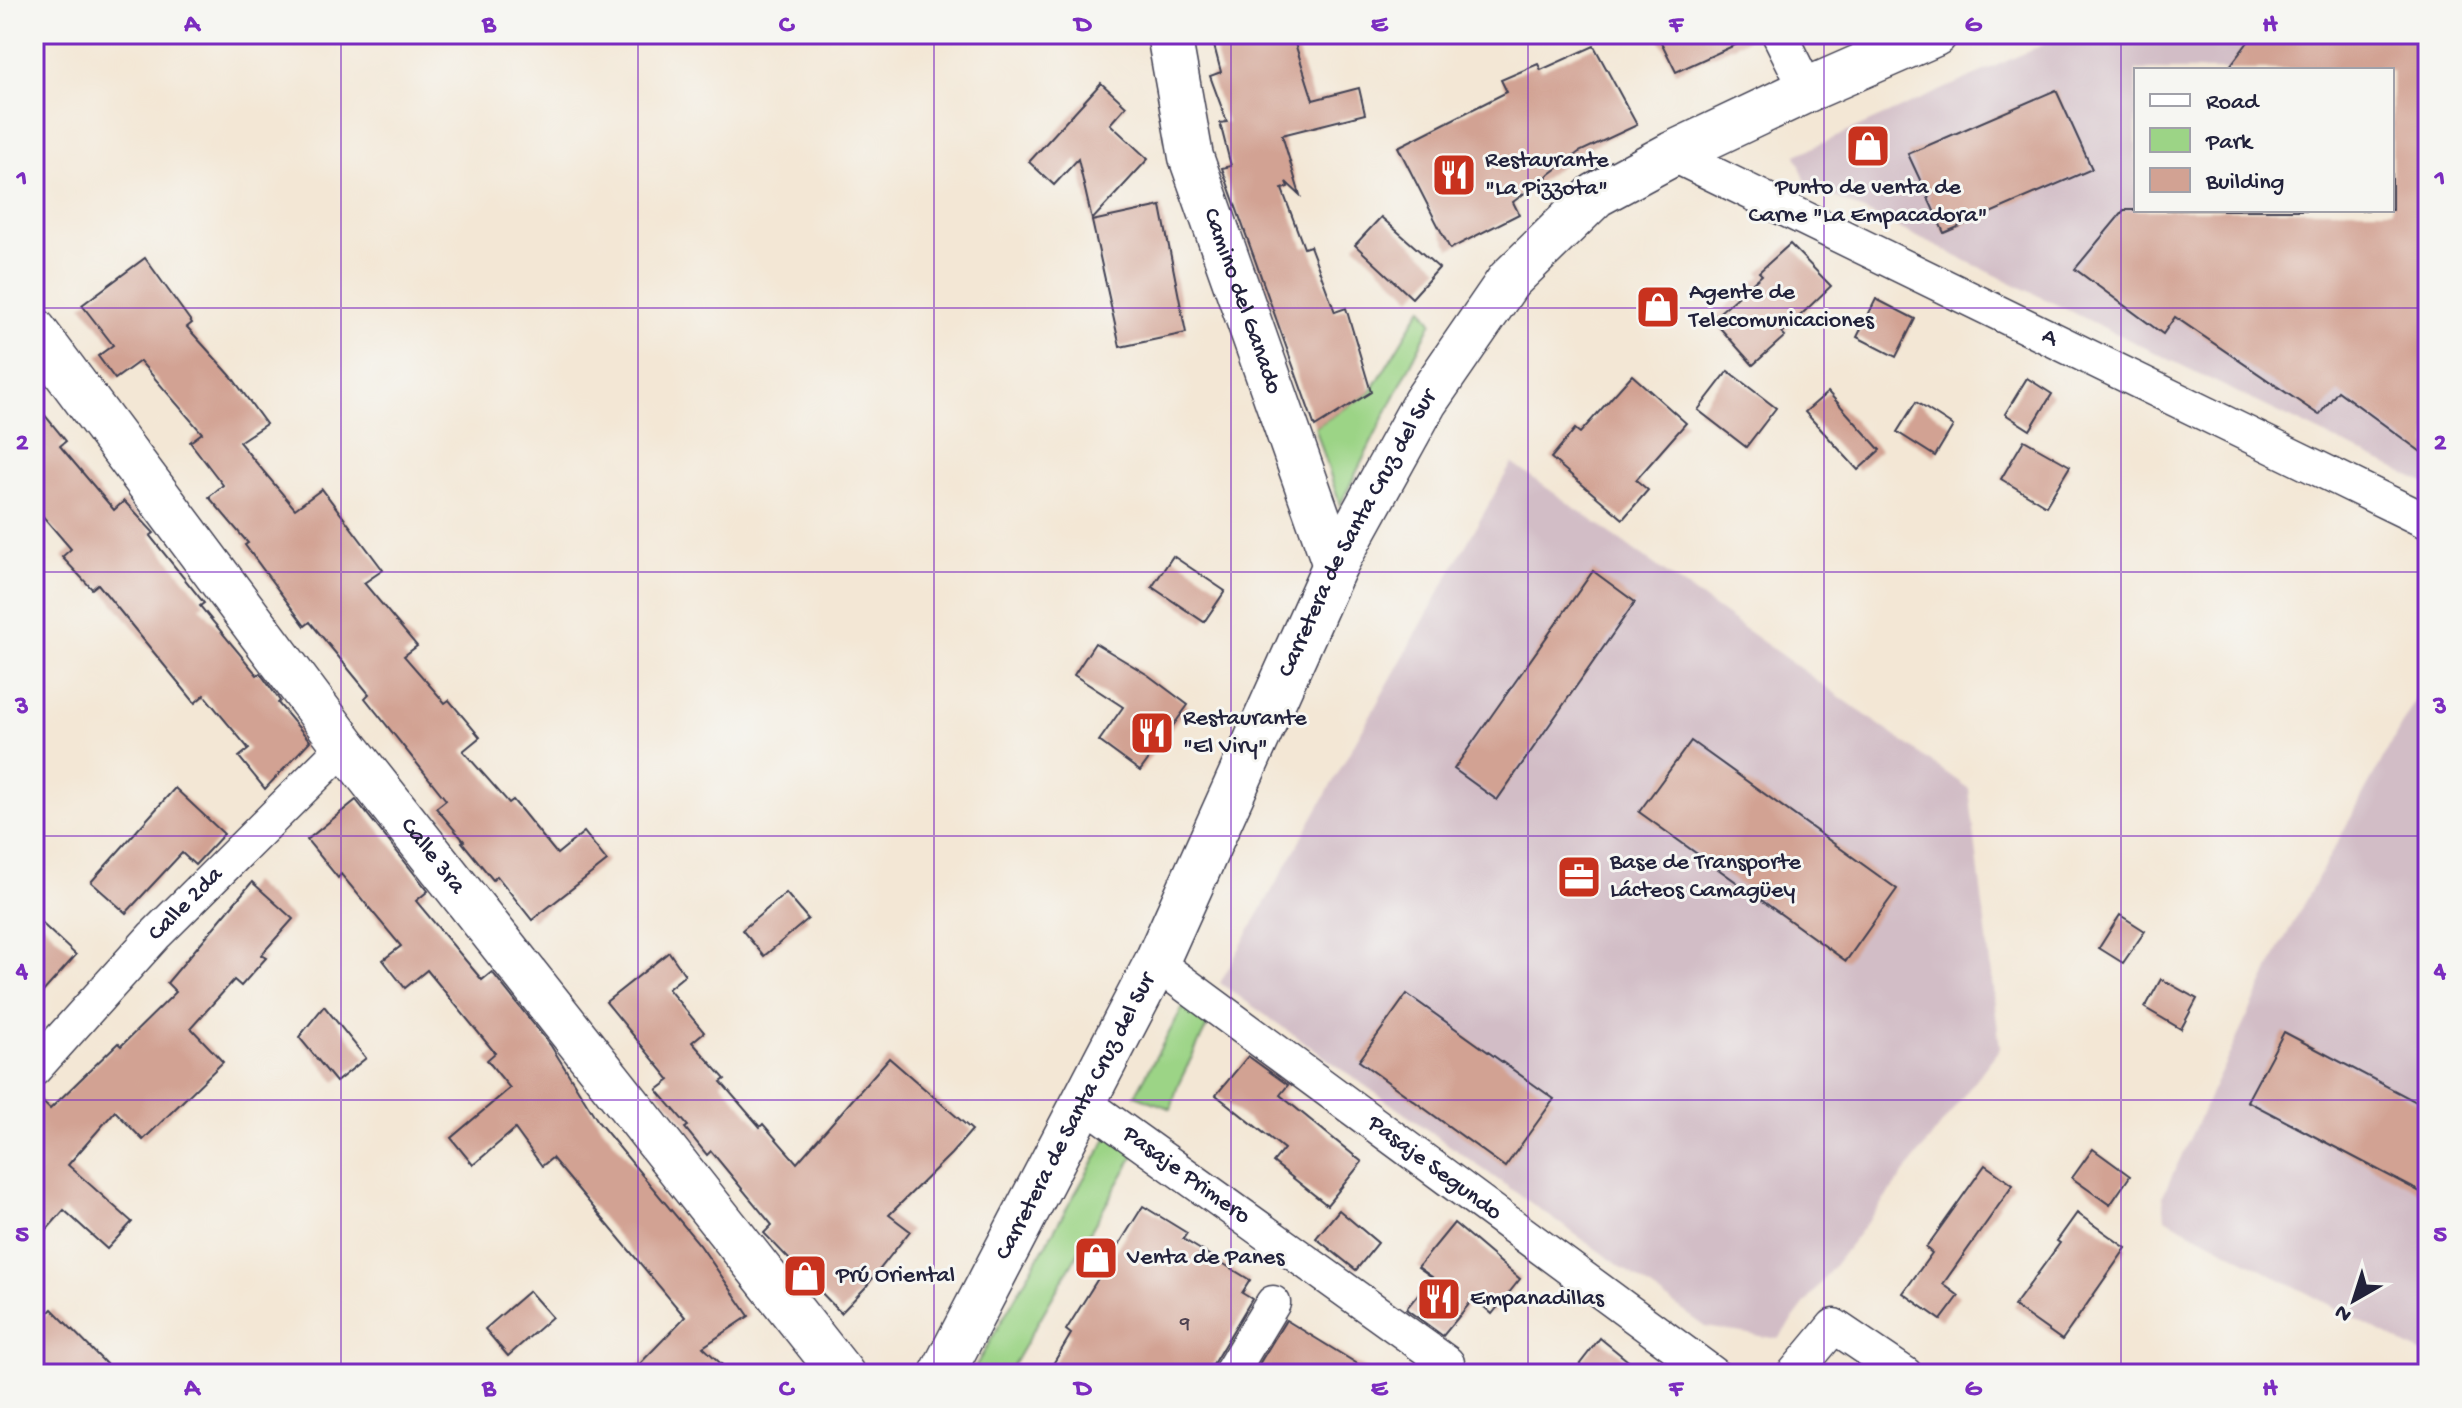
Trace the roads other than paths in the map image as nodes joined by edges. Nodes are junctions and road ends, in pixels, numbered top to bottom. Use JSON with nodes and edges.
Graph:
{"nodes":[{"id":1,"x":1169,"y":34,"type":"edge"},
{"id":2,"x":1779,"y":34,"type":"edge"},
{"id":3,"x":1935,"y":34,"type":"edge"},
{"id":4,"x":1807,"y":90,"type":"junction"},
{"id":5,"x":1672,"y":154,"type":"junction"},
{"id":6,"x":34,"y":330,"type":"edge"},
{"id":7,"x":2428,"y":522,"type":"edge"},
{"id":8,"x":1335,"y":565,"type":"junction"},
{"id":9,"x":345,"y":746,"type":"junction"},
{"id":10,"x":1156,"y":963,"type":"junction"},
{"id":11,"x":34,"y":1069,"type":"edge"},
{"id":12,"x":1082,"y":1101,"type":"junction"},
{"id":13,"x":1273,"y":1303,"type":"dead end"},
{"id":14,"x":1447,"y":1363,"type":"dead end"},
{"id":15,"x":1708,"y":1372,"type":"edge"},
{"id":16,"x":842,"y":1374,"type":"edge"},
{"id":17,"x":942,"y":1374,"type":"edge"},
{"id":18,"x":1230,"y":1374,"type":"edge"},
{"id":19,"x":1794,"y":1374,"type":"edge"},
{"id":20,"x":1905,"y":1374,"type":"edge"}],
"edges":[{"from":1,"to":8,"type":"street","name":"Camino del Ganado"},
{"from":2,"to":4,"type":"street"},
{"from":3,"to":4,"type":"street","name":"Carretera de Santa Cruz del Sur"},
{"from":4,"to":5,"type":"street","name":"Carretera de Santa Cruz del Sur"},
{"from":5,"to":7,"type":"street","name":"A"},
{"from":5,"to":8,"type":"street","name":"Carretera de Santa Cruz del Sur"},
{"from":6,"to":9,"type":"street","name":"Calle 3ra"},
{"from":8,"to":10,"type":"street","name":"Carretera de Santa Cruz del Sur"},
{"from":9,"to":11,"type":"street","name":"Calle 2da"},
{"from":9,"to":16,"type":"street","name":"Calle 3ra"},
{"from":10,"to":12,"type":"street","name":"Carretera de Santa Cruz del Sur"},
{"from":10,"to":15,"type":"street","name":"Pasaje Segundo"},
{"from":12,"to":14,"type":"street","name":"Pasaje Primero"},
{"from":12,"to":17,"type":"street","name":"Carretera de Santa Cruz del Sur"},
{"from":13,"to":18,"type":"street"},
{"from":19,"to":20,"type":"street"}]}
